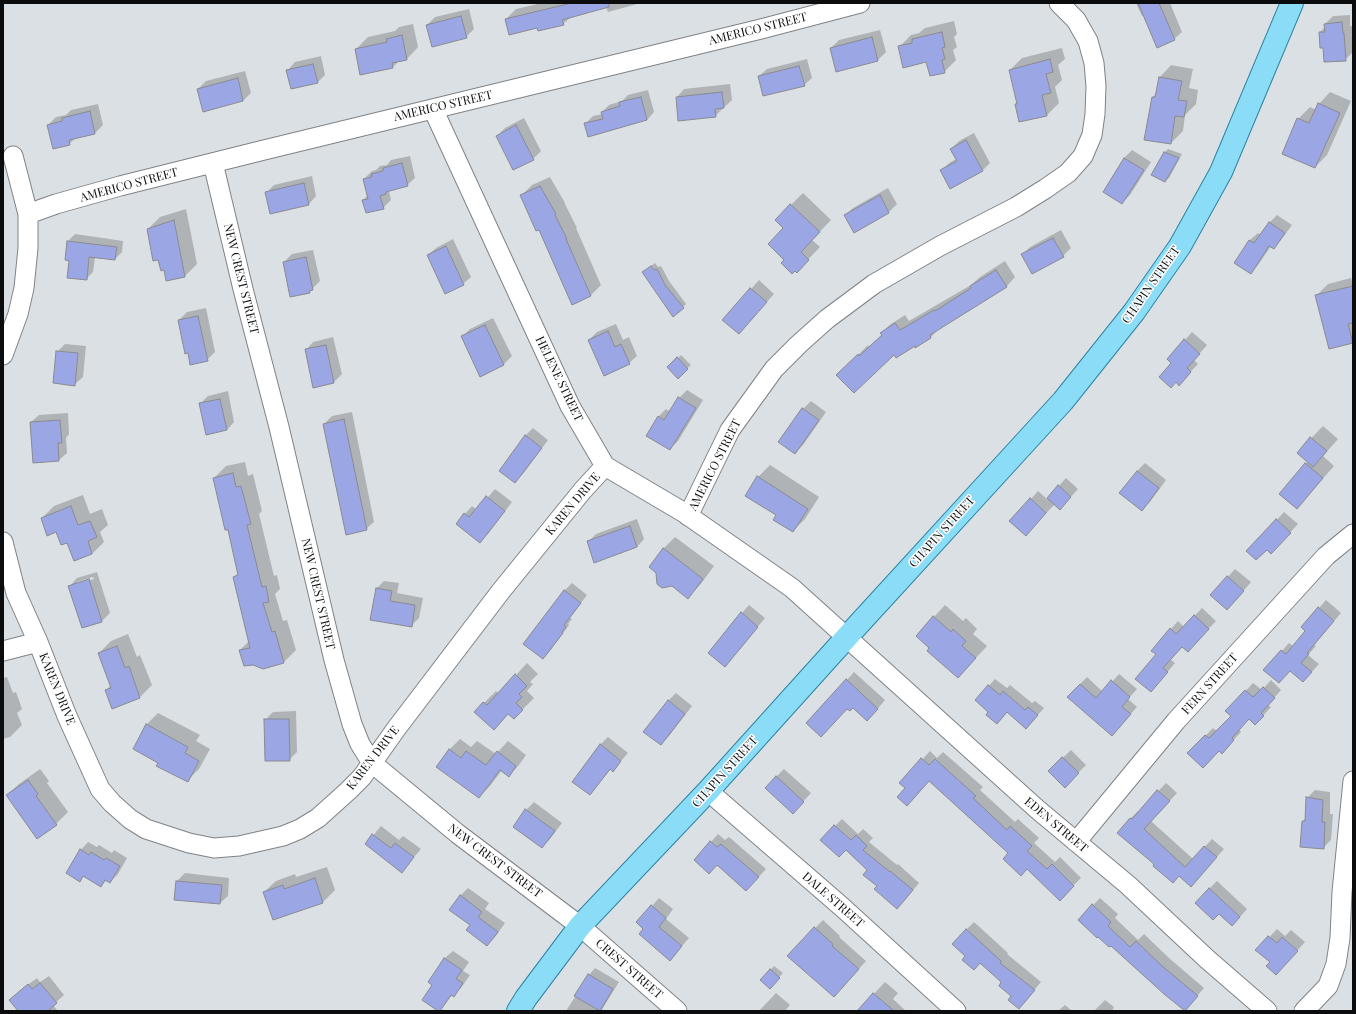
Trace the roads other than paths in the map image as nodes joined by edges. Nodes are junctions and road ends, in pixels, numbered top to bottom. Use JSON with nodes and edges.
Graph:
{"nodes":[{"id":1,"x":860,"y":3,"type":"edge"},
{"id":2,"x":1059,"y":3,"type":"edge"},
{"id":3,"x":1292,"y":3,"type":"edge"},
{"id":4,"x":433,"y":108,"type":"junction"},
{"id":5,"x":13,"y":156,"type":"dead end"},
{"id":6,"x":213,"y":163,"type":"junction"},
{"id":7,"x":28,"y":214,"type":"junction"},
{"id":8,"x":3,"y":354,"type":"edge"},
{"id":9,"x":605,"y":466,"type":"junction"},
{"id":10,"x":688,"y":516,"type":"junction"},
{"id":11,"x":1353,"y":534,"type":"edge"},
{"id":12,"x":3,"y":542,"type":"edge"},
{"id":13,"x":846,"y":638,"type":"junction"},
{"id":14,"x":38,"y":642,"type":"junction"},
{"id":15,"x":3,"y":651,"type":"edge"},
{"id":16,"x":372,"y":763,"type":"junction"},
{"id":17,"x":1353,"y":781,"type":"edge"},
{"id":18,"x":708,"y":791,"type":"junction"},
{"id":19,"x":1076,"y":842,"type":"junction"},
{"id":20,"x":580,"y":926,"type":"junction"},
{"id":21,"x":518,"y":1011,"type":"edge"},
{"id":22,"x":677,"y":1011,"type":"edge"},
{"id":23,"x":956,"y":1011,"type":"edge"},
{"id":24,"x":1267,"y":1011,"type":"edge"},
{"id":25,"x":1304,"y":1011,"type":"edge"}],
"edges":[{"from":1,"to":4,"type":"street","name":"AMERICO STREET"},
{"from":2,"to":10,"type":"street","name":"AMERICO STREET"},
{"from":3,"to":13,"type":"main road","name":"CHAPIN STREET"},
{"from":4,"to":6,"type":"street","name":"AMERICO STREET"},
{"from":4,"to":9,"type":"street","name":"HELENE STREET"},
{"from":5,"to":7,"type":"street"},
{"from":6,"to":7,"type":"street","name":"AMERICO STREET"},
{"from":6,"to":16,"type":"street","name":"NEW CREST STREET"},
{"from":7,"to":8,"type":"street"},
{"from":9,"to":10,"type":"street","name":"HELENE STREET"},
{"from":9,"to":16,"type":"street","name":"KAREN DRIVE"},
{"from":10,"to":13,"type":"street","name":"HELENE STREET"},
{"from":11,"to":19,"type":"street","name":"FERN STREET"},
{"from":12,"to":14,"type":"street","name":"KAREN DRIVE"},
{"from":13,"to":18,"type":"main road","name":"CHAPIN STREET"},
{"from":13,"to":19,"type":"street","name":"EDEN STREET"},
{"from":14,"to":15,"type":"street"},
{"from":14,"to":16,"type":"street","name":"KAREN DRIVE"},
{"from":16,"to":20,"type":"street","name":"NEW CREST STREET"},
{"from":17,"to":25,"type":"street"},
{"from":18,"to":20,"type":"main road","name":"CHAPIN STREET"},
{"from":18,"to":23,"type":"street","name":"DALE STREET"},
{"from":19,"to":24,"type":"street","name":"EDEN STREET"},
{"from":20,"to":21,"type":"main road","name":"CHAPIN STREET"},
{"from":20,"to":22,"type":"street","name":"CREST STREET"}]}
